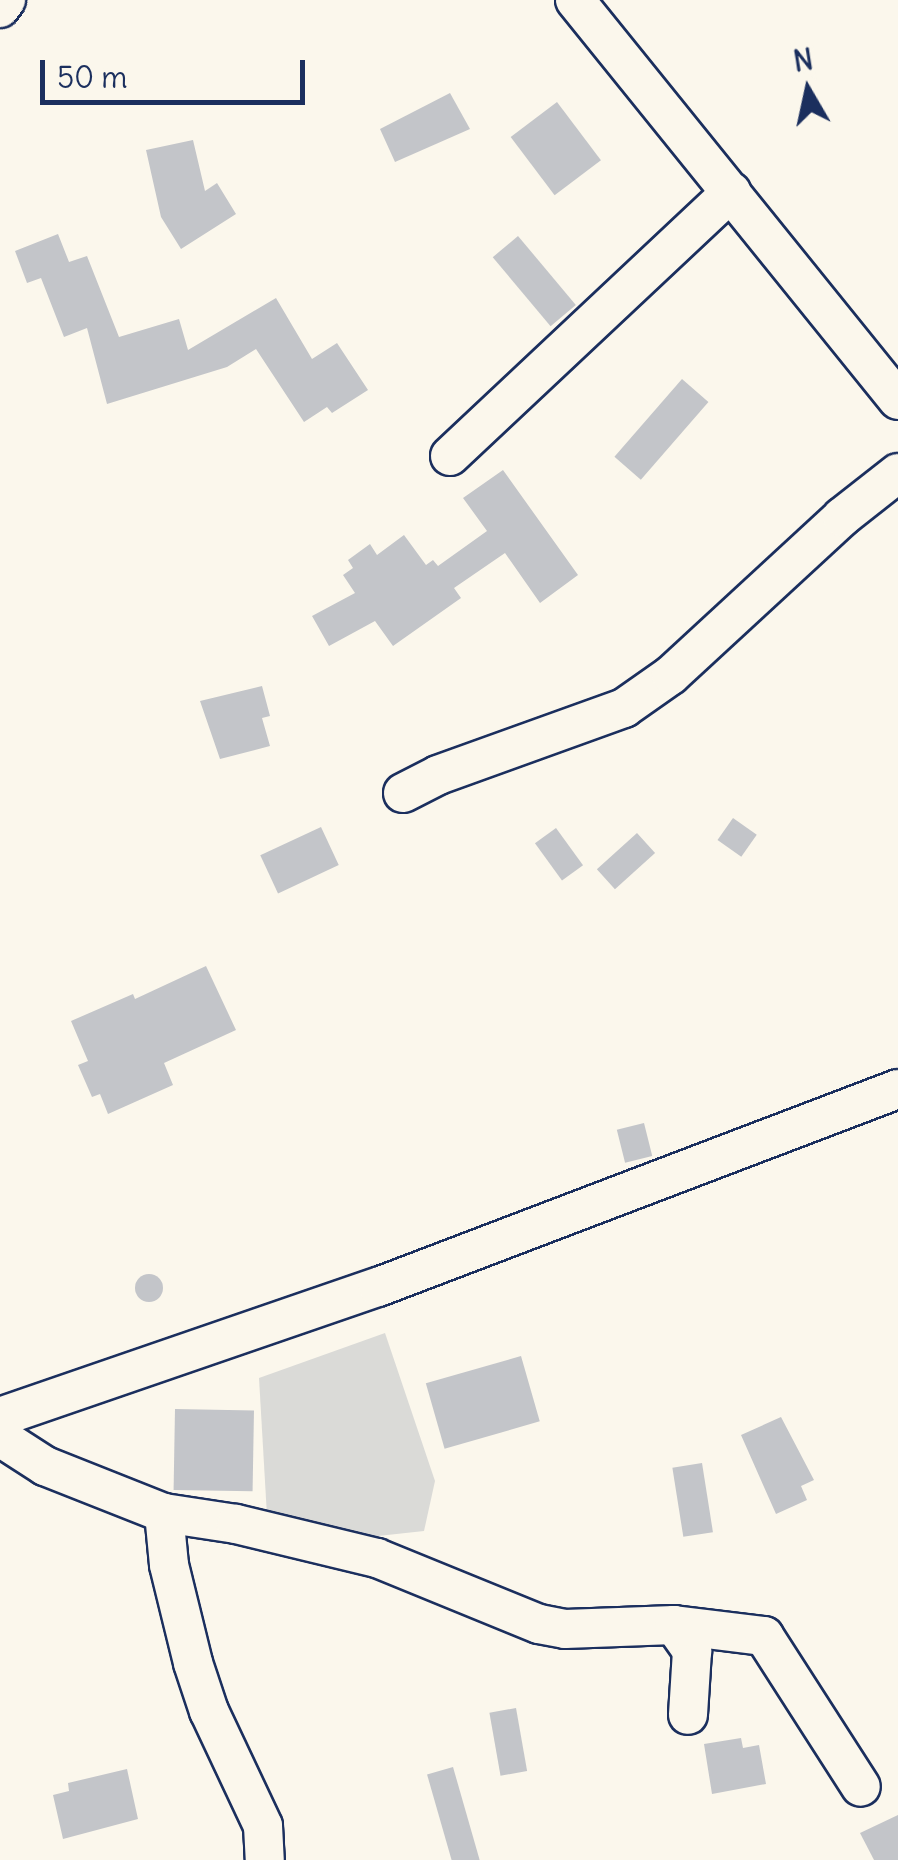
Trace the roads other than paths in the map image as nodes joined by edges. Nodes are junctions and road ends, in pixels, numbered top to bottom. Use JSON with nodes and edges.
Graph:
{"nodes":[{"id":1,"x":6,"y":0,"type":"edge"},
{"id":2,"x":575,"y":0,"type":"edge"},
{"id":3,"x":0,"y":8,"type":"edge"},
{"id":4,"x":731,"y":192,"type":"junction"},
{"id":5,"x":898,"y":400,"type":"edge"},
{"id":6,"x":450,"y":456,"type":"dead end"},
{"id":7,"x":898,"y":473,"type":"edge"},
{"id":8,"x":403,"y":793,"type":"dead end"},
{"id":9,"x":898,"y":1089,"type":"edge"},
{"id":10,"x":0,"y":1417,"type":"edge"},
{"id":11,"x":0,"y":1437,"type":"edge"},
{"id":12,"x":164,"y":1512,"type":"junction"},
{"id":13,"x":674,"y":1624,"type":"junction"},
{"id":14,"x":688,"y":1715,"type":"dead end"},
{"id":15,"x":860,"y":1787,"type":"dead end"},
{"id":16,"x":265,"y":1860,"type":"edge"}],
"edges":[{"from":1,"to":3,"type":"street"},
{"from":2,"to":4,"type":"street"},
{"from":4,"to":5,"type":"street"},
{"from":4,"to":6,"type":"street"},
{"from":7,"to":8,"type":"street"},
{"from":9,"to":10,"type":"street"},
{"from":11,"to":12,"type":"street"},
{"from":12,"to":13,"type":"street"},
{"from":12,"to":16,"type":"street"},
{"from":13,"to":14,"type":"street"},
{"from":13,"to":15,"type":"street"}]}
